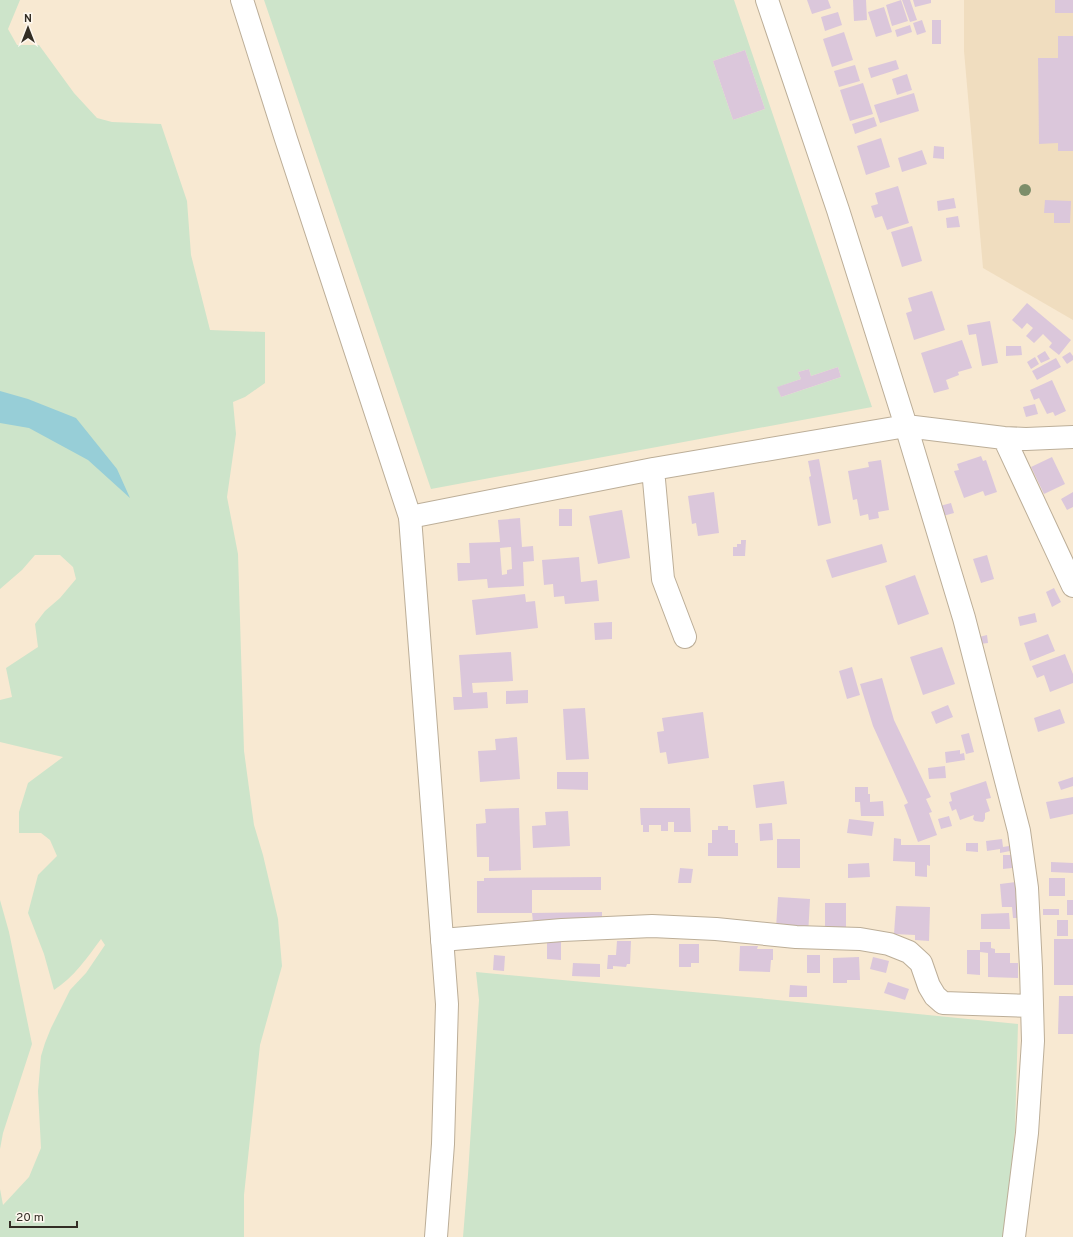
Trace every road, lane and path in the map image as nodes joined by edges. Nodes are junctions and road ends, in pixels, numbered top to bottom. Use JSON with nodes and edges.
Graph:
{"nodes":[{"id":1,"x":242,"y":0,"type":"edge"},
{"id":2,"x":767,"y":0,"type":"edge"},
{"id":3,"x":906,"y":426,"type":"junction"},
{"id":4,"x":1073,"y":437,"type":"edge"},
{"id":5,"x":1004,"y":438,"type":"junction"},
{"id":6,"x":653,"y":469,"type":"junction"},
{"id":7,"x":410,"y":517,"type":"junction"},
{"id":8,"x":1073,"y":586,"type":"edge"},
{"id":9,"x":685,"y":636,"type":"dead end"},
{"id":10,"x":442,"y":940,"type":"junction"},
{"id":11,"x":1032,"y":1006,"type":"junction"},
{"id":12,"x":436,"y":1237,"type":"edge"},
{"id":13,"x":1014,"y":1237,"type":"edge"}],
"edges":[{"from":1,"to":7,"type":"street"},
{"from":2,"to":3,"type":"street"},
{"from":3,"to":5,"type":"street"},
{"from":3,"to":6,"type":"street"},
{"from":3,"to":11,"type":"street"},
{"from":4,"to":5,"type":"street"},
{"from":5,"to":8,"type":"street"},
{"from":6,"to":7,"type":"street"},
{"from":6,"to":9,"type":"street"},
{"from":7,"to":10,"type":"street"},
{"from":10,"to":11,"type":"street"},
{"from":10,"to":12,"type":"street"},
{"from":11,"to":13,"type":"street"}]}
